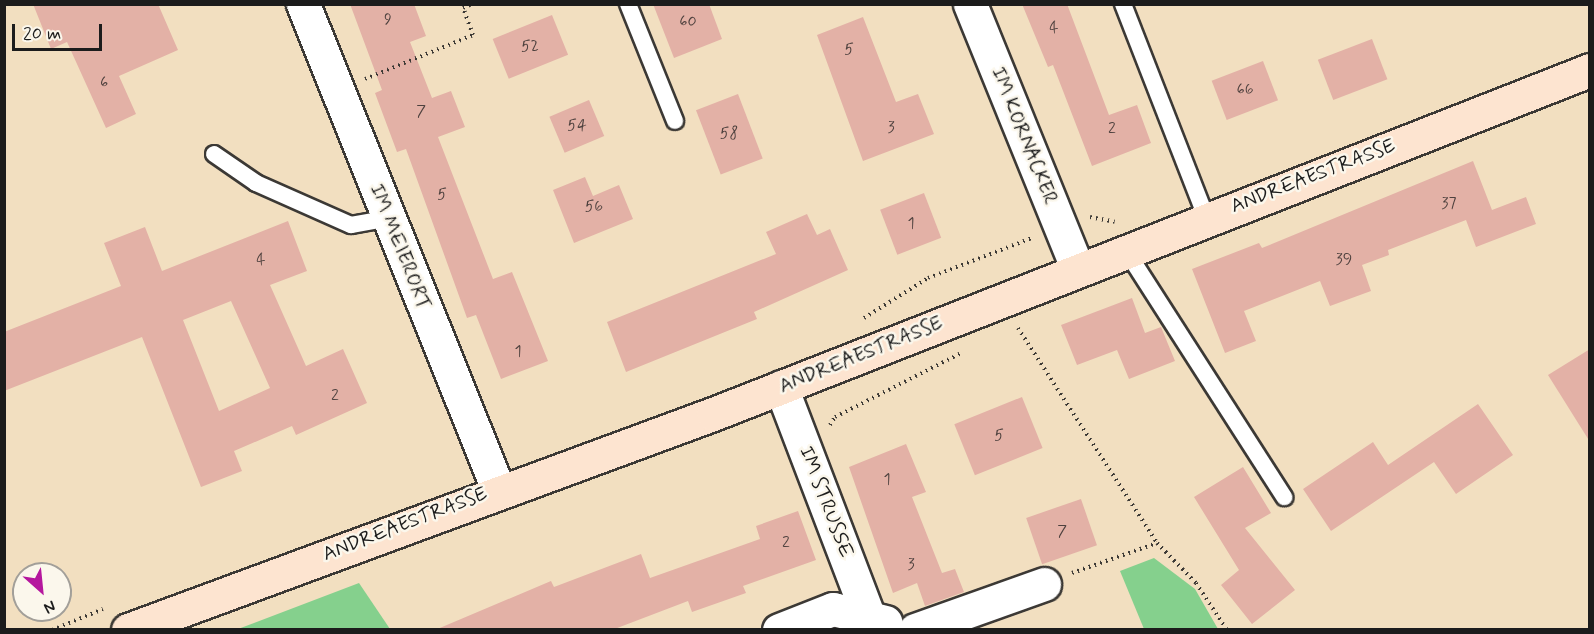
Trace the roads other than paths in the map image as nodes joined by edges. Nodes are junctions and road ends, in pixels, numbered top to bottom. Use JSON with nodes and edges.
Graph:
{"nodes":[{"id":1,"x":303,"y":4,"type":"edge"},
{"id":2,"x":628,"y":4,"type":"edge"},
{"id":3,"x":970,"y":4,"type":"edge"},
{"id":4,"x":1123,"y":4,"type":"edge"},
{"id":5,"x":1590,"y":70,"type":"edge"},
{"id":6,"x":675,"y":121,"type":"dead end"},
{"id":7,"x":214,"y":154,"type":"dead end"},
{"id":8,"x":1206,"y":217,"type":"junction"},
{"id":9,"x":388,"y":218,"type":"junction"},
{"id":10,"x":1125,"y":249,"type":"junction"},
{"id":11,"x":1077,"y":268,"type":"junction"},
{"id":12,"x":781,"y":387,"type":"junction"},
{"id":13,"x":498,"y":489,"type":"junction"},
{"id":14,"x":1284,"y":497,"type":"dead end"},
{"id":15,"x":1044,"y":584,"type":"road end"},
{"id":16,"x":869,"y":616,"type":"junction"},
{"id":17,"x":128,"y":630,"type":"edge"},
{"id":18,"x":779,"y":630,"type":"edge"},
{"id":19,"x":906,"y":630,"type":"edge"},
{"id":20,"x":915,"y":630,"type":"edge"}],
"edges":[{"from":1,"to":9,"type":"street","name":"IM MEIERORT"},
{"from":2,"to":6,"type":"lane"},
{"from":3,"to":11,"type":"street","name":"IM KORNACKER"},
{"from":4,"to":8,"type":"lane"},
{"from":5,"to":8,"type":"street","name":"ANDREAESTRASSE"},
{"from":7,"to":9,"type":"lane"},
{"from":8,"to":10,"type":"street","name":"ANDREAESTRASSE"},
{"from":9,"to":13,"type":"street","name":"IM MEIERORT"},
{"from":10,"to":11,"type":"street","name":"ANDREAESTRASSE"},
{"from":10,"to":14,"type":"lane"},
{"from":11,"to":12,"type":"street","name":"ANDREAESTRASSE"},
{"from":12,"to":13,"type":"street","name":"ANDREAESTRASSE"},
{"from":12,"to":16,"type":"street","name":"IM STRUSSE"},
{"from":13,"to":17,"type":"street","name":"ANDREAESTRASSE"},
{"from":15,"to":20,"type":"street"},
{"from":16,"to":18,"type":"street"},
{"from":16,"to":19,"type":"street"}]}
